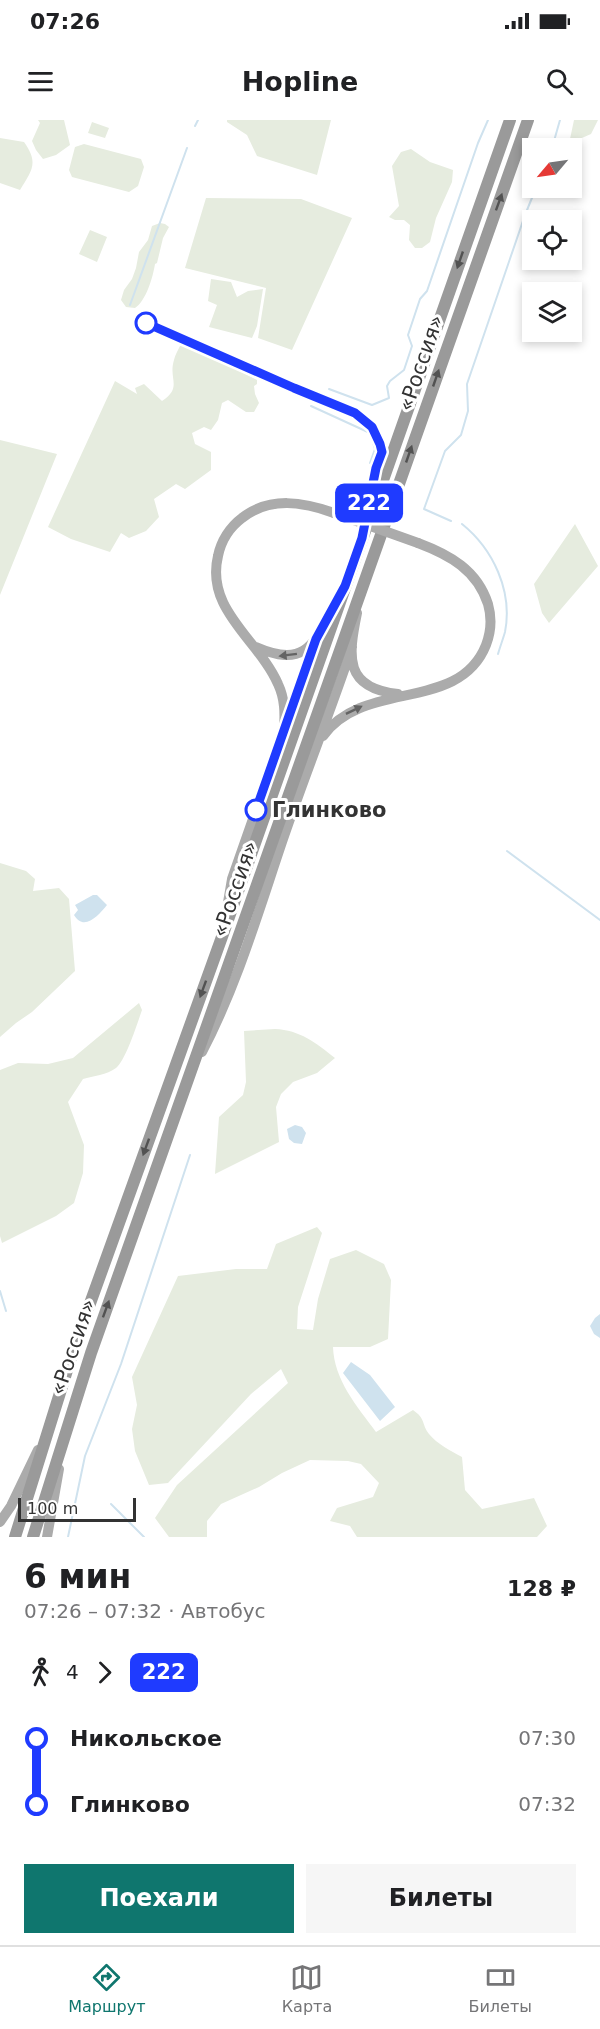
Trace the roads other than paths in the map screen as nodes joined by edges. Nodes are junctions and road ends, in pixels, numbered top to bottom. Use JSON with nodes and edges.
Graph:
{"nodes":[{"id":1,"x":510,"y":120,"type":"edge"},
{"id":2,"x":528,"y":120,"type":"edge"},
{"id":3,"x":345,"y":586,"type":"junction"},
{"id":4,"x":362,"y":589,"type":"junction"},
{"id":5,"x":316,"y":639,"type":"junction"},
{"id":6,"x":256,"y":647,"type":"junction"},
{"id":7,"x":352,"y":647,"type":"junction"},
{"id":8,"x":404,"y":695,"type":"junction"},
{"id":9,"x":284,"y":729,"type":"junction"},
{"id":10,"x":316,"y":746,"type":"junction"},
{"id":11,"x":302,"y":783,"type":"junction"},
{"id":12,"x":273,"y":840,"type":"junction"},
{"id":13,"x":223,"y":934,"type":"junction"},
{"id":14,"x":191,"y":1074,"type":"junction"},
{"id":15,"x":52,"y":1419,"type":"junction"},
{"id":16,"x":67,"y":1424,"type":"junction"},
{"id":17,"x":0,"y":1521,"type":"edge"},
{"id":18,"x":15,"y":1537,"type":"edge"},
{"id":19,"x":33,"y":1537,"type":"edge"},
{"id":20,"x":47,"y":1537,"type":"edge"}],
"edges":[{"from":1,"to":3,"type":"highway","name":"«Россия»","one_way":true},
{"from":4,"to":2,"type":"highway","name":"«Россия»","one_way":true},
{"from":3,"to":5,"type":"main road"},
{"from":3,"to":13,"type":"highway","name":"«Россия»"},
{"from":4,"to":7,"type":"main road"},
{"from":4,"to":12,"type":"highway","name":"«Россия»"},
{"from":5,"to":6,"type":"main road","one_way":true},
{"from":5,"to":9,"type":"main road"},
{"from":6,"to":8,"type":"main road","bridge":true},
{"from":6,"to":9,"type":"main road"},
{"from":7,"to":8,"type":"main road"},
{"from":7,"to":10,"type":"main road"},
{"from":10,"to":8,"type":"main road","one_way":true},
{"from":9,"to":13,"type":"main road"},
{"from":10,"to":11,"type":"main road"},
{"from":11,"to":12,"type":"main road"},
{"from":11,"to":14,"type":"main road"},
{"from":12,"to":14,"type":"highway","name":"«Россия»"},
{"from":13,"to":15,"type":"highway","name":"«Россия»","one_way":true},
{"from":16,"to":14,"type":"highway","name":"«Россия»","one_way":true},
{"from":15,"to":17,"type":"main road"},
{"from":15,"to":18,"type":"highway","name":"«Россия»"},
{"from":16,"to":19,"type":"highway","name":"«Россия»"},
{"from":16,"to":20,"type":"main road"}]}
